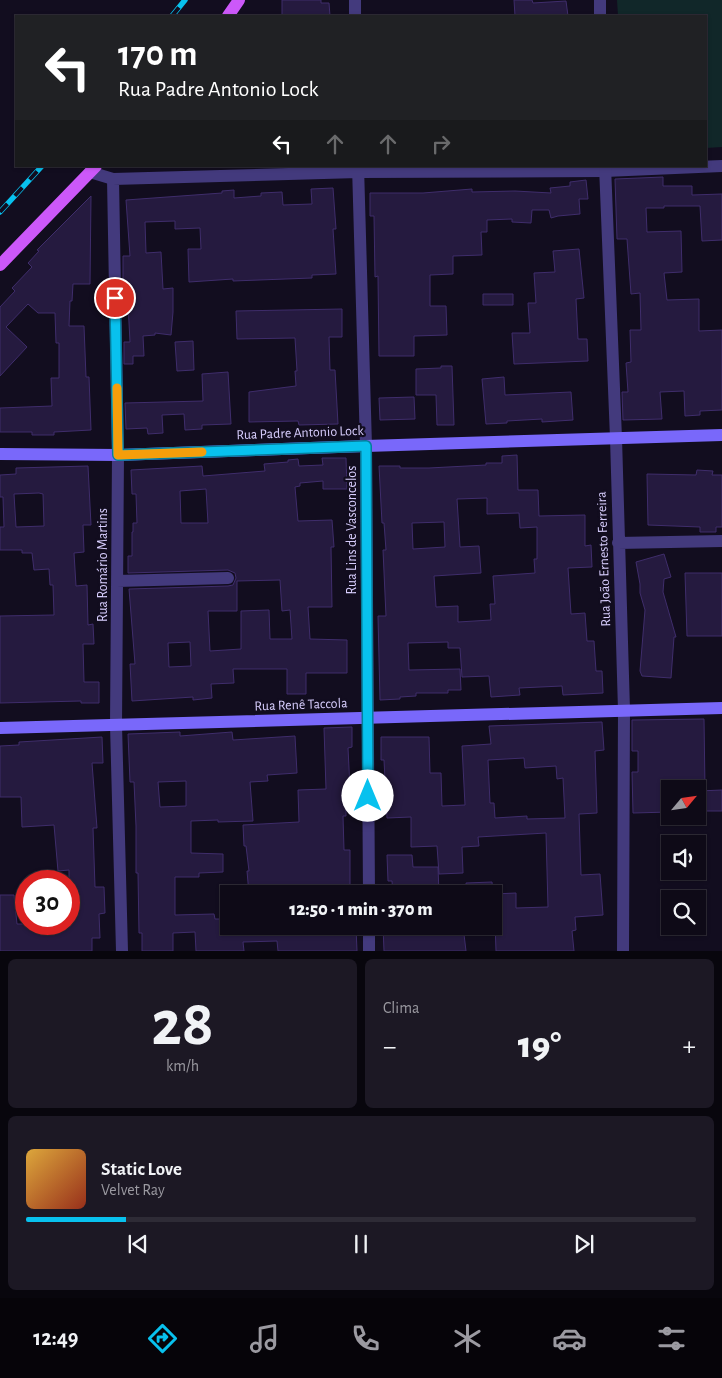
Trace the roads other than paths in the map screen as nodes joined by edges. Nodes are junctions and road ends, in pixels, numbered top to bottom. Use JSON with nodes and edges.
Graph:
{"nodes":[{"id":1,"x":239,"y":0,"type":"edge"},
{"id":2,"x":355,"y":0,"type":"edge"},
{"id":3,"x":600,"y":0,"type":"edge"},
{"id":4,"x":229,"y":15,"type":"edge"},
{"id":5,"x":355,"y":15,"type":"edge"},
{"id":6,"x":600,"y":15,"type":"edge"},
{"id":7,"x":707,"y":166,"type":"edge"},
{"id":8,"x":722,"y":166,"type":"edge"},
{"id":9,"x":683,"y":167,"type":"edge"},
{"id":10,"x":93,"y":169,"type":"edge"},
{"id":11,"x":358,"y":169,"type":"edge"},
{"id":12,"x":605,"y":169,"type":"edge"},
{"id":13,"x":113,"y":180,"type":"junction"},
{"id":14,"x":0,"y":265,"type":"edge"},
{"id":15,"x":722,"y":435,"type":"edge"},
{"id":16,"x":616,"y":438,"type":"junction"},
{"id":17,"x":366,"y":446,"type":"junction"},
{"id":18,"x":0,"y":454,"type":"edge"},
{"id":19,"x":118,"y":455,"type":"junction"},
{"id":20,"x":722,"y":541,"type":"edge"},
{"id":21,"x":618,"y":543,"type":"junction"},
{"id":22,"x":228,"y":578,"type":"dead end"},
{"id":23,"x":117,"y":581,"type":"junction"},
{"id":24,"x":722,"y":708,"type":"edge"},
{"id":25,"x":624,"y":710,"type":"junction"},
{"id":26,"x":368,"y":719,"type":"junction"},
{"id":27,"x":116,"y":726,"type":"junction"},
{"id":28,"x":0,"y":728,"type":"edge"},
{"id":29,"x":369,"y":885,"type":"edge"},
{"id":30,"x":369,"y":935,"type":"edge"},
{"id":31,"x":122,"y":950,"type":"edge"},
{"id":32,"x":369,"y":950,"type":"edge"},
{"id":33,"x":623,"y":950,"type":"edge"}],
"edges":[{"from":1,"to":4,"type":"main road"},
{"from":2,"to":5,"type":"street"},
{"from":3,"to":6,"type":"street"},
{"from":7,"to":8,"type":"street"},
{"from":9,"to":12,"type":"street"},
{"from":10,"to":13,"type":"street"},
{"from":10,"to":14,"type":"main road"},
{"from":11,"to":12,"type":"street"},
{"from":11,"to":13,"type":"street"},
{"from":11,"to":17,"type":"street","name":"Rua Lins de Vasconcelos"},
{"from":12,"to":16,"type":"street","name":"Rua João Ernesto Ferreira"},
{"from":13,"to":19,"type":"street","name":"Rua Romário Martins"},
{"from":15,"to":16,"type":"main road","name":"Rua Padre Antonio Lock"},
{"from":16,"to":17,"type":"main road","name":"Rua Padre Antonio Lock"},
{"from":16,"to":21,"type":"street","name":"Rua João Ernesto Ferreira"},
{"from":17,"to":19,"type":"main road","name":"Rua Padre Antonio Lock"},
{"from":17,"to":26,"type":"street","name":"Rua Lins de Vasconcelos"},
{"from":18,"to":19,"type":"main road","name":"Rua Padre Antonio Lock"},
{"from":19,"to":23,"type":"street","name":"Rua Romário Martins"},
{"from":20,"to":21,"type":"street"},
{"from":21,"to":25,"type":"street","name":"Rua João Ernesto Ferreira"},
{"from":22,"to":23,"type":"street"},
{"from":23,"to":27,"type":"street","name":"Rua Romário Martins"},
{"from":24,"to":25,"type":"main road","name":"Rua Renê Taccola"},
{"from":25,"to":26,"type":"main road","name":"Rua Renê Taccola"},
{"from":25,"to":33,"type":"street","name":"Rua João Ernesto Ferreira"},
{"from":26,"to":27,"type":"main road","name":"Rua Renê Taccola"},
{"from":26,"to":29,"type":"street","name":"Rua Lins de Vasconcelos"},
{"from":27,"to":28,"type":"main road","name":"Rua Renê Taccola"},
{"from":27,"to":31,"type":"street","name":"Rua Romário Martins"},
{"from":30,"to":32,"type":"street"}]}
